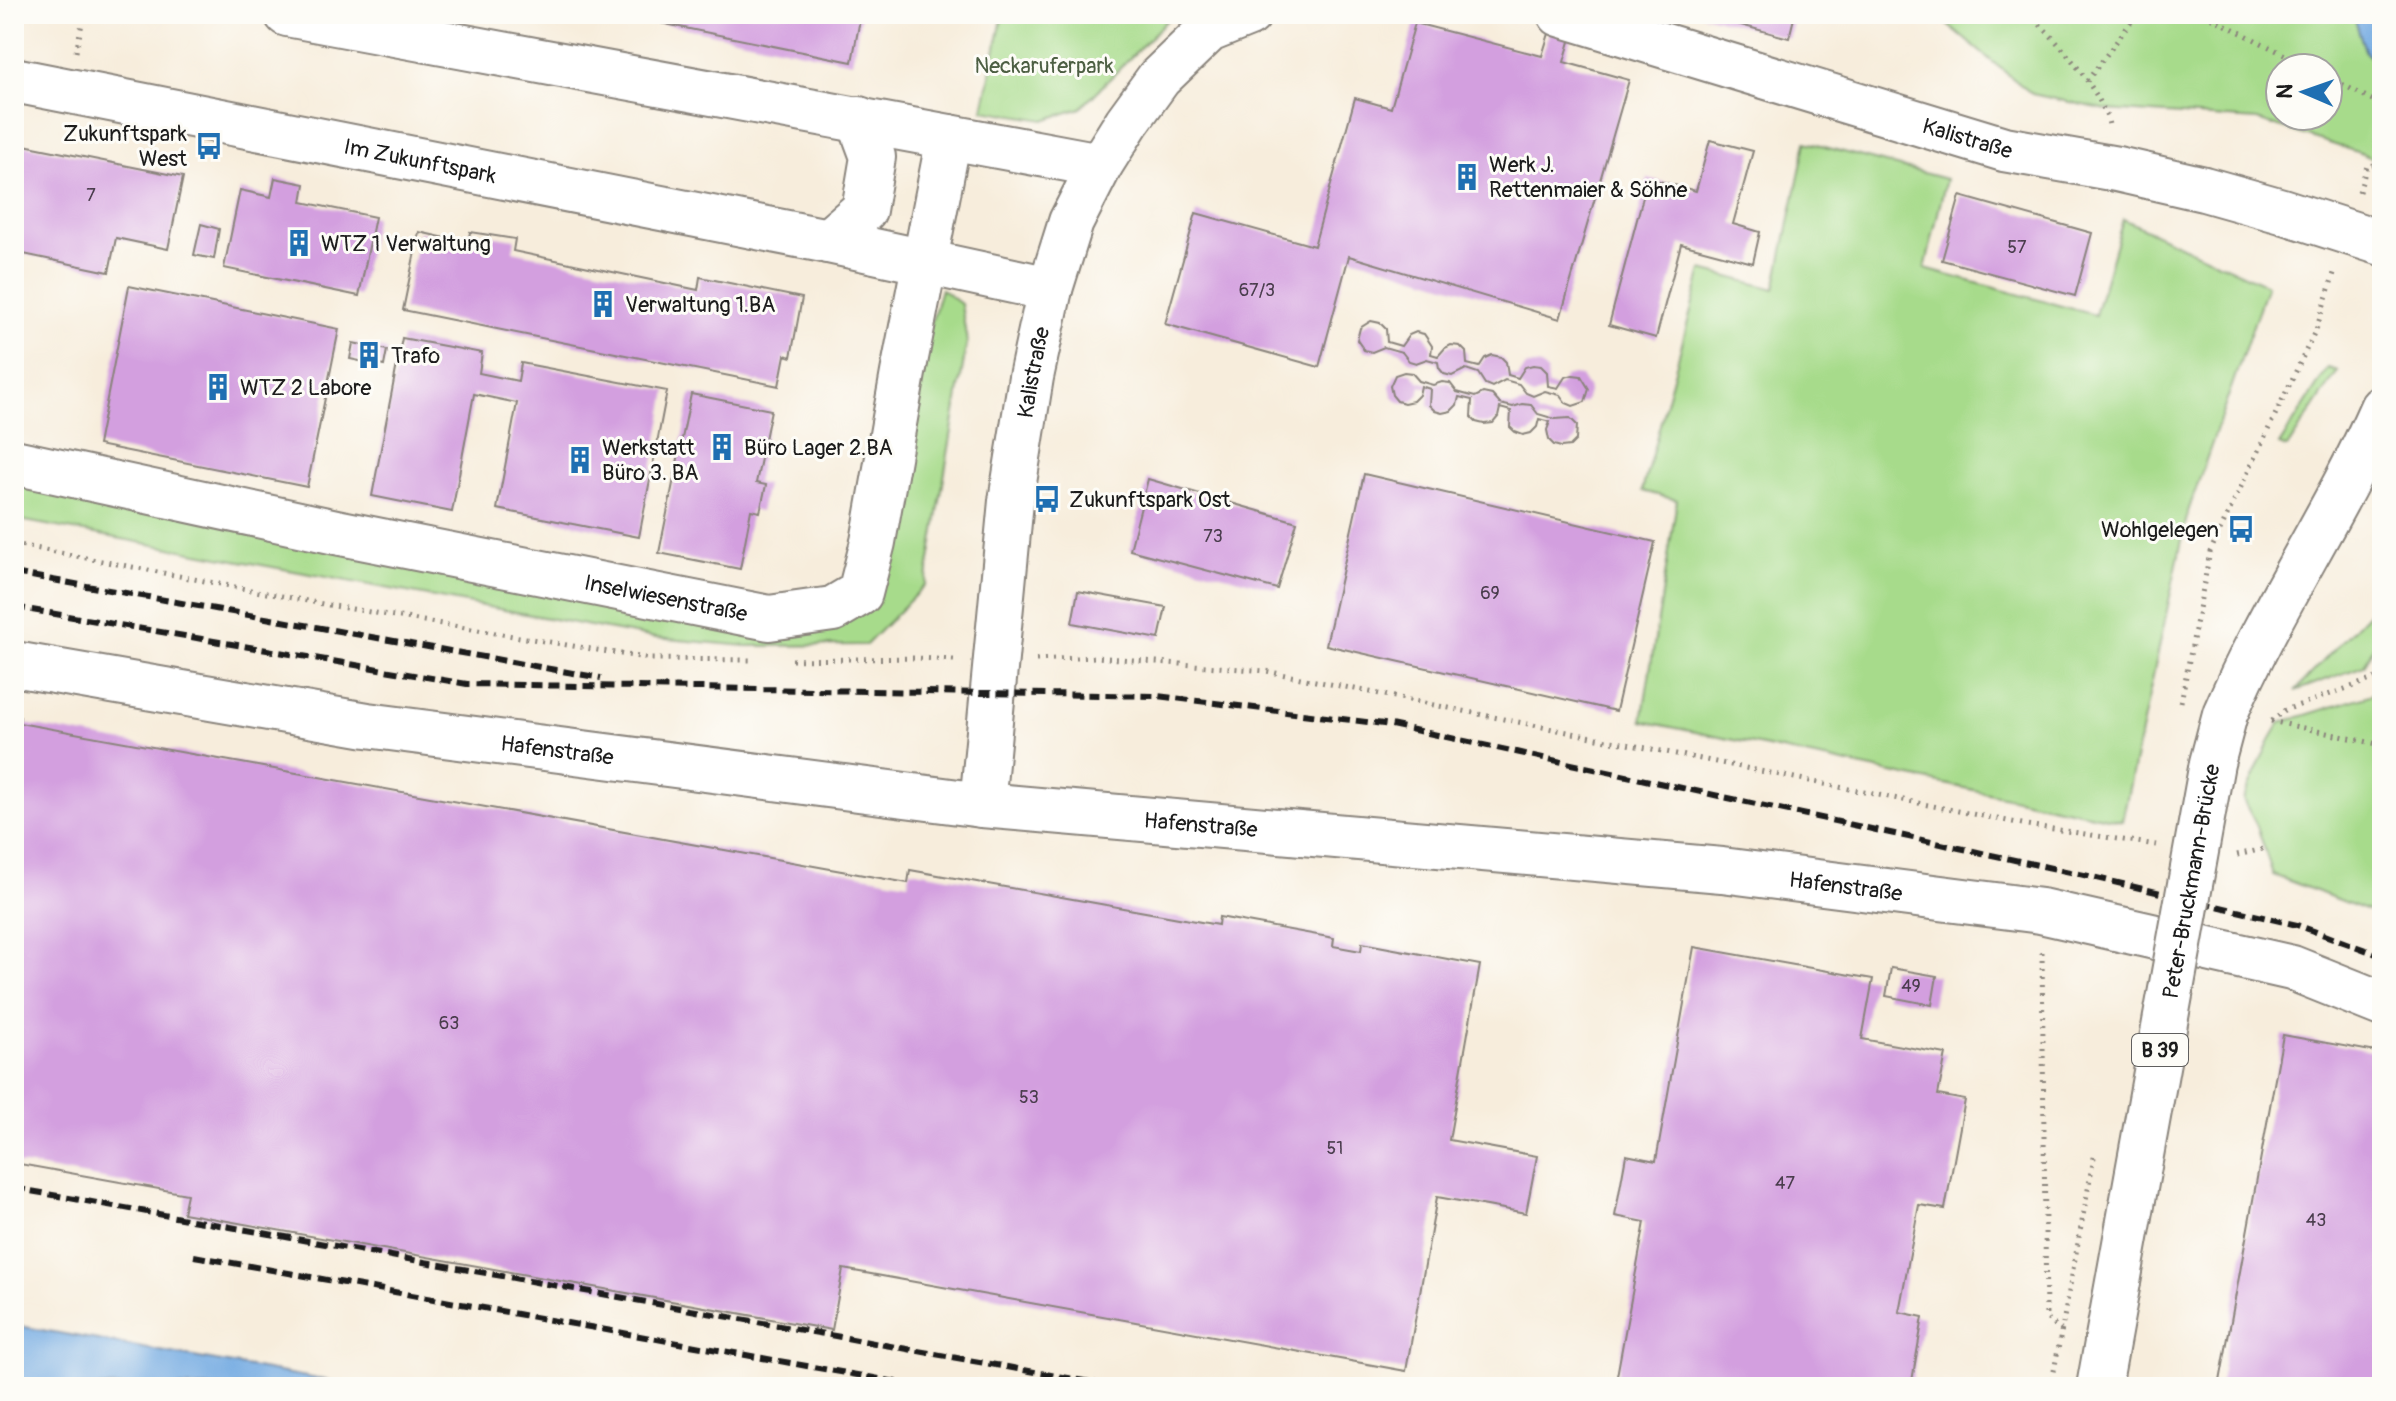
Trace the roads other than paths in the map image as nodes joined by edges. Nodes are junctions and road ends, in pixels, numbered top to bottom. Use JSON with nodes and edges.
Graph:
{"nodes":[{"id":1,"x":287,"y":14,"type":"edge"},
{"id":2,"x":1249,"y":14,"type":"edge"},
{"id":3,"x":1560,"y":14,"type":"edge"},
{"id":4,"x":14,"y":80,"type":"edge"},
{"id":5,"x":859,"y":119,"type":"junction"},
{"id":6,"x":949,"y":137,"type":"junction"},
{"id":7,"x":1100,"y":165,"type":"junction"},
{"id":8,"x":828,"y":241,"type":"junction"},
{"id":9,"x":2382,"y":243,"type":"edge"},
{"id":10,"x":925,"y":263,"type":"junction"},
{"id":11,"x":1050,"y":289,"type":"junction"},
{"id":12,"x":2382,"y":408,"type":"edge"},
{"id":13,"x":14,"y":462,"type":"edge"},
{"id":14,"x":14,"y":664,"type":"edge"},
{"id":15,"x":982,"y":805,"type":"junction"},
{"id":16,"x":2382,"y":1004,"type":"edge"},
{"id":17,"x":2099,"y":1387,"type":"edge"}],
"edges":[{"from":1,"to":5,"type":"street"},
{"from":2,"to":7,"type":"street","name":"Kalistraße"},
{"from":3,"to":9,"type":"street","name":"Kalistraße"},
{"from":4,"to":8,"type":"street","name":"Im Zukunftspark"},
{"from":5,"to":6,"type":"street"},
{"from":5,"to":8,"type":"street"},
{"from":6,"to":7,"type":"street"},
{"from":6,"to":10,"type":"street","name":"Inselwiesenstraße"},
{"from":7,"to":11,"type":"street","name":"Kalistraße"},
{"from":8,"to":10,"type":"street","name":"Im Zukunftspark"},
{"from":10,"to":11,"type":"street","name":"Im Zukunftspark"},
{"from":10,"to":13,"type":"street","name":"Inselwiesenstraße"},
{"from":11,"to":15,"type":"street","name":"Kalistraße"},
{"from":12,"to":17,"type":"street","name":"Peter-Bruckmann-Brücke","number":"B 39","bridge":true},
{"from":14,"to":15,"type":"street","name":"Hafenstraße"},
{"from":15,"to":16,"type":"street","name":"Hafenstraße"}]}
